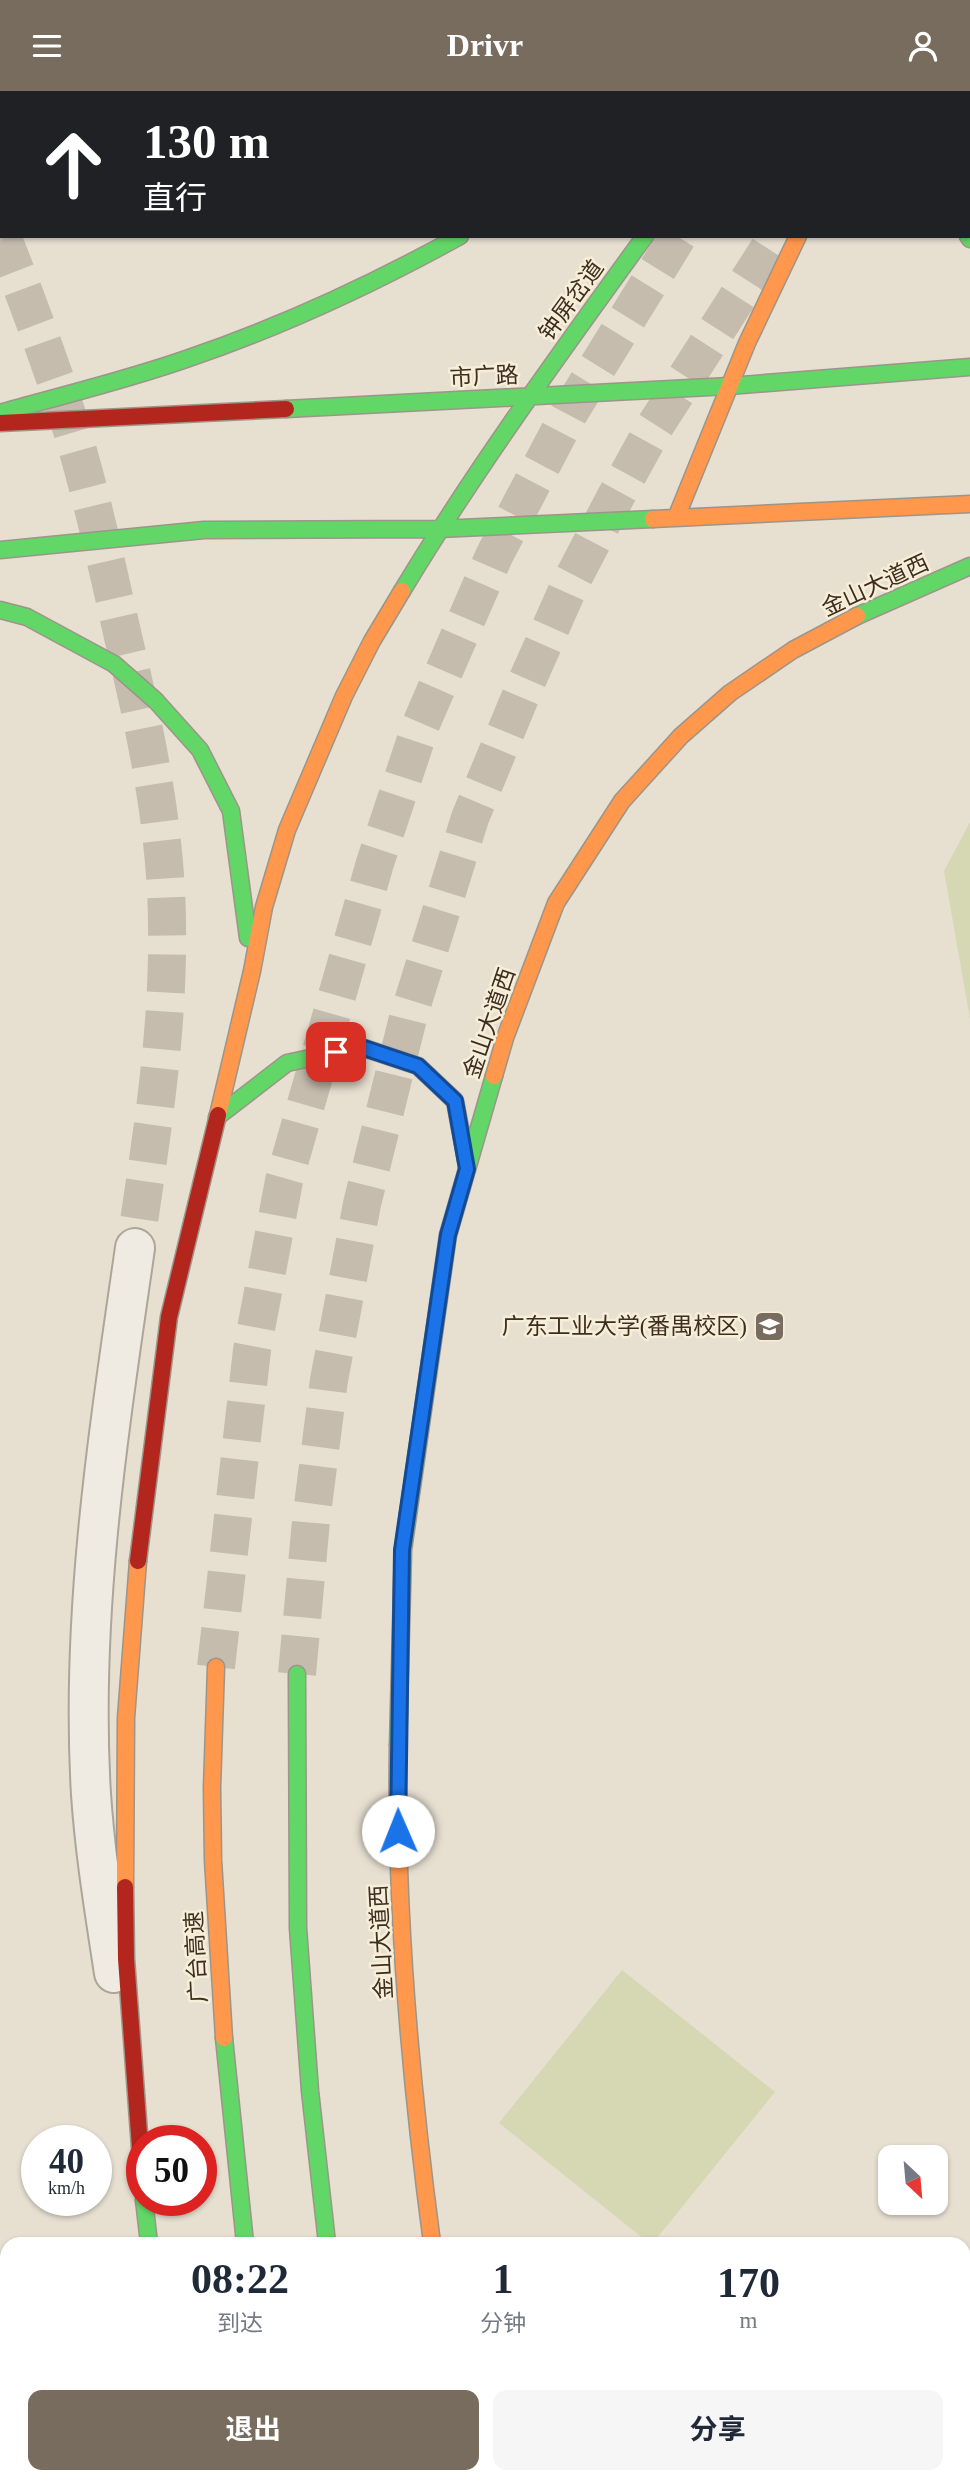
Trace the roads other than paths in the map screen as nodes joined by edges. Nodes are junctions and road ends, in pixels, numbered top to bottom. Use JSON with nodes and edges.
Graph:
{"nodes":[{"id":1,"x":457,"y":238,"type":"edge"},
{"id":2,"x":644,"y":238,"type":"edge"},
{"id":3,"x":796,"y":238,"type":"edge"},
{"id":4,"x":970,"y":367,"type":"edge"},
{"id":5,"x":729,"y":386,"type":"junction"},
{"id":6,"x":528,"y":397,"type":"junction"},
{"id":7,"x":0,"y":413,"type":"edge"},
{"id":8,"x":0,"y":423,"type":"edge"},
{"id":9,"x":970,"y":503,"type":"edge"},
{"id":10,"x":676,"y":518,"type":"junction"},
{"id":11,"x":439,"y":529,"type":"junction"},
{"id":12,"x":0,"y":549,"type":"edge"},
{"id":13,"x":970,"y":566,"type":"edge"},
{"id":14,"x":0,"y":610,"type":"edge"},
{"id":15,"x":252,"y":971,"type":"junction"},
{"id":16,"x":217,"y":1117,"type":"junction"},
{"id":17,"x":467,"y":1169,"type":"junction"},
{"id":18,"x":135,"y":1248,"type":"tunnel mouth"},
{"id":19,"x":216,"y":1667,"type":"tunnel mouth"},
{"id":20,"x":297,"y":1674,"type":"tunnel mouth"},
{"id":21,"x":137,"y":2123,"type":"joint"},
{"id":22,"x":146,"y":2216,"type":"edge"},
{"id":23,"x":148,"y":2237,"type":"edge"},
{"id":24,"x":244,"y":2237,"type":"edge"},
{"id":25,"x":326,"y":2237,"type":"edge"},
{"id":26,"x":431,"y":2237,"type":"edge"}],
"edges":[{"from":1,"to":7,"type":"main road"},
{"from":2,"to":6,"type":"main road","name":"钟屏岔道"},
{"from":3,"to":5,"type":"main road"},
{"from":4,"to":5,"type":"main road","name":"市广路"},
{"from":5,"to":6,"type":"main road","name":"市广路"},
{"from":5,"to":10,"type":"main road"},
{"from":6,"to":8,"type":"main road","name":"市广路"},
{"from":6,"to":11,"type":"main road","name":"钟屏岔道"},
{"from":9,"to":10,"type":"main road"},
{"from":10,"to":11,"type":"main road"},
{"from":11,"to":12,"type":"main road"},
{"from":11,"to":15,"type":"main road"},
{"from":13,"to":17,"type":"main road","name":"金山大道西"},
{"from":14,"to":15,"type":"main road"},
{"from":15,"to":16,"type":"main road"},
{"from":16,"to":17,"type":"main road"},
{"from":16,"to":21,"type":"main road"},
{"from":17,"to":26,"type":"main road","name":"金山大道西"},
{"from":18,"to":21,"type":"street"},
{"from":19,"to":24,"type":"main road","name":"广台高速"},
{"from":20,"to":25,"type":"main road"},
{"from":22,"to":23,"type":"main road"}]}
